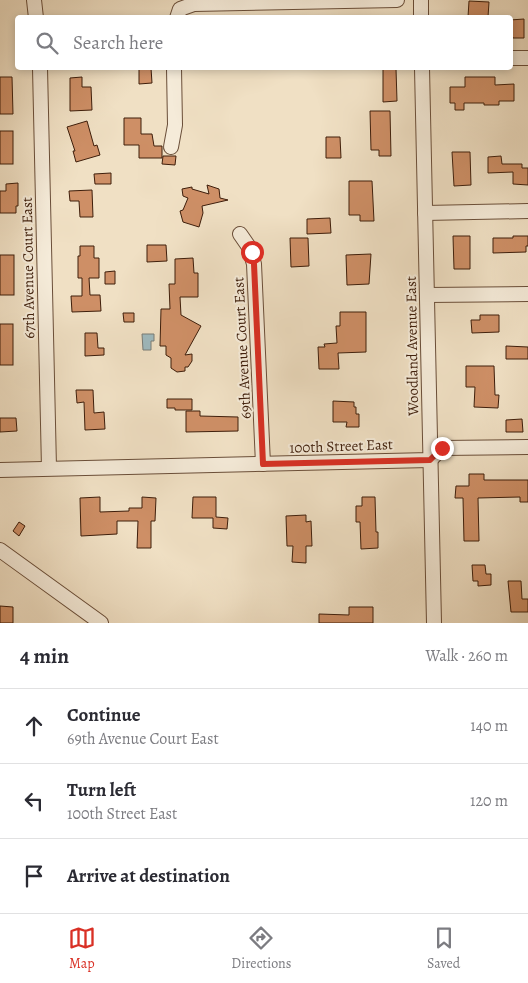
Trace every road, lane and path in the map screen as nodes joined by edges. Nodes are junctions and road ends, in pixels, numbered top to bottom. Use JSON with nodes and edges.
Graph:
{"nodes":[{"id":1,"x":34,"y":0,"type":"edge"},
{"id":2,"x":397,"y":0,"type":"edge"},
{"id":3,"x":421,"y":0,"type":"edge"},
{"id":4,"x":36,"y":15,"type":"edge"},
{"id":5,"x":178,"y":15,"type":"edge"},
{"id":6,"x":421,"y":15,"type":"edge"},
{"id":7,"x":513,"y":58,"type":"edge"},
{"id":8,"x":528,"y":58,"type":"edge"},
{"id":9,"x":40,"y":70,"type":"edge"},
{"id":10,"x":174,"y":70,"type":"edge"},
{"id":11,"x":422,"y":70,"type":"edge"},
{"id":12,"x":171,"y":147,"type":"dead end"},
{"id":13,"x":425,"y":212,"type":"junction"},
{"id":14,"x":528,"y":212,"type":"edge"},
{"id":15,"x":240,"y":234,"type":"dead end"},
{"id":16,"x":528,"y":294,"type":"edge"},
{"id":17,"x":427,"y":295,"type":"junction"},
{"id":18,"x":528,"y":447,"type":"edge"},
{"id":19,"x":430,"y":460,"type":"junction"},
{"id":20,"x":263,"y":464,"type":"junction"},
{"id":21,"x":49,"y":468,"type":"junction"},
{"id":22,"x":0,"y":470,"type":"edge"},
{"id":23,"x":0,"y":550,"type":"edge"},
{"id":24,"x":101,"y":623,"type":"edge"},
{"id":25,"x":434,"y":623,"type":"edge"}],
"edges":[{"from":1,"to":4,"type":"street"},
{"from":2,"to":5,"type":"street"},
{"from":3,"to":6,"type":"street"},
{"from":7,"to":8,"type":"street"},
{"from":9,"to":21,"type":"street","name":"67th Avenue Court East"},
{"from":10,"to":12,"type":"street"},
{"from":11,"to":13,"type":"street","name":"Woodland Avenue East"},
{"from":13,"to":14,"type":"street"},
{"from":13,"to":17,"type":"street","name":"Woodland Avenue East"},
{"from":15,"to":20,"type":"street","name":"69th Avenue Court East"},
{"from":16,"to":17,"type":"street"},
{"from":17,"to":19,"type":"street","name":"Woodland Avenue East"},
{"from":18,"to":19,"type":"street","name":"100th Street East"},
{"from":19,"to":20,"type":"street","name":"100th Street East"},
{"from":19,"to":25,"type":"street","name":"Woodland Avenue East"},
{"from":20,"to":21,"type":"street","name":"100th Street East"},
{"from":21,"to":22,"type":"street","name":"100th Street East"},
{"from":23,"to":24,"type":"street"}]}
